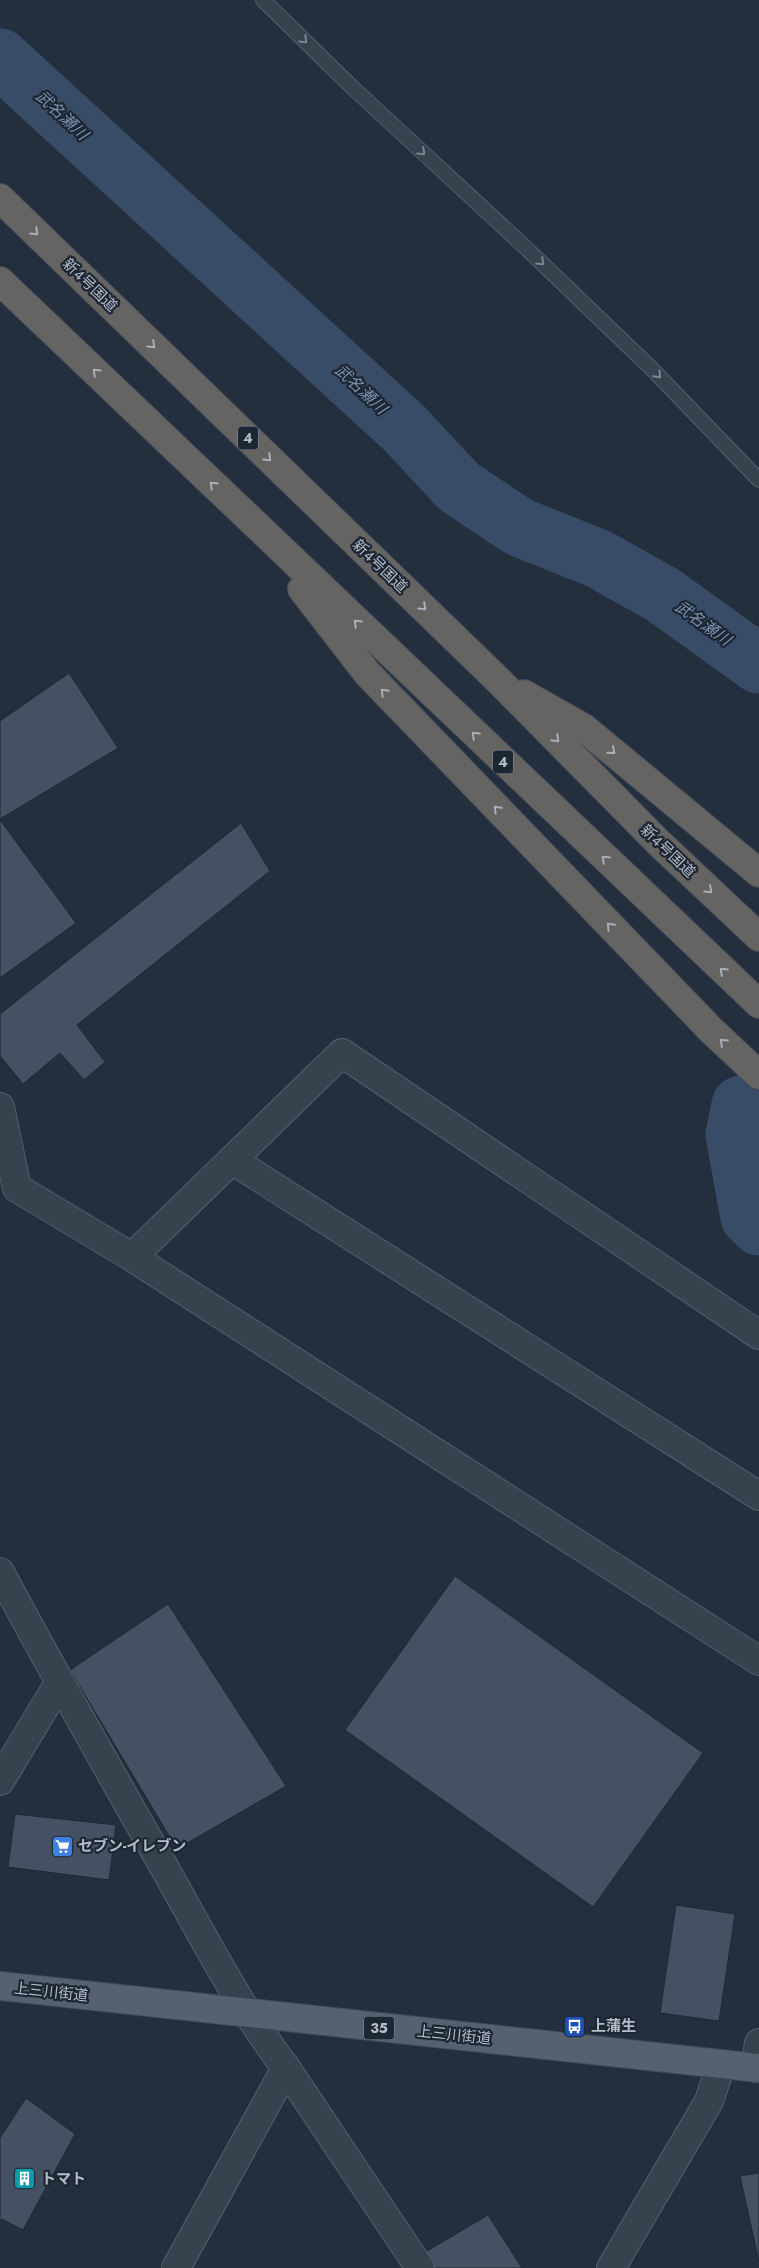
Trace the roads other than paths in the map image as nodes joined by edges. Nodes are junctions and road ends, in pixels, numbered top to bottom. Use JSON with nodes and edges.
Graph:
{"nodes":[{"id":1,"x":263,"y":0,"type":"edge"},
{"id":2,"x":0,"y":198,"type":"edge"},
{"id":3,"x":0,"y":281,"type":"edge"},
{"id":4,"x":759,"y":480,"type":"edge"},
{"id":5,"x":248,"y":518,"type":"junction"},
{"id":6,"x":497,"y":679,"type":"junction"},
{"id":7,"x":759,"y":873,"type":"edge"},
{"id":8,"x":759,"y":937,"type":"edge"},
{"id":9,"x":759,"y":1004,"type":"edge"},
{"id":10,"x":759,"y":1075,"type":"edge"},
{"id":11,"x":0,"y":1107,"type":"edge"},
{"id":12,"x":232,"y":1160,"type":"junction"},
{"id":13,"x":132,"y":1257,"type":"junction"},
{"id":14,"x":759,"y":1335,"type":"edge"},
{"id":15,"x":759,"y":1496,"type":"edge"},
{"id":16,"x":0,"y":1572,"type":"edge"},
{"id":17,"x":757,"y":1656,"type":"edge"},
{"id":18,"x":59,"y":1683,"type":"junction"},
{"id":19,"x":0,"y":1781,"type":"edge"},
{"id":20,"x":0,"y":1986,"type":"edge"},
{"id":21,"x":249,"y":2014,"type":"junction"},
{"id":22,"x":758,"y":2059,"type":"edge"},
{"id":23,"x":722,"y":2065,"type":"junction"},
{"id":24,"x":286,"y":2068,"type":"junction"},
{"id":25,"x":180,"y":2266,"type":"edge"},
{"id":26,"x":420,"y":2268,"type":"edge"},
{"id":27,"x":612,"y":2268,"type":"edge"}],
"edges":[{"from":1,"to":4,"type":"lane","one_way":true},
{"from":2,"to":6,"type":"highway","name":"新4号国道","number":"4","one_way":true},
{"from":5,"to":3,"type":"highway","number":"4","one_way":true},
{"from":9,"to":5,"type":"highway","number":"4","one_way":true},
{"from":10,"to":5,"type":"highway","one_way":true},
{"from":6,"to":7,"type":"highway","one_way":true},
{"from":6,"to":8,"type":"highway","name":"新4号国道","number":"4","one_way":true},
{"from":11,"to":13,"type":"street"},
{"from":12,"to":13,"type":"street"},
{"from":12,"to":14,"type":"street"},
{"from":12,"to":15,"type":"street"},
{"from":13,"to":17,"type":"street"},
{"from":16,"to":18,"type":"street"},
{"from":18,"to":19,"type":"street"},
{"from":18,"to":21,"type":"street"},
{"from":20,"to":21,"type":"main road","name":"上三川街道","number":"35"},
{"from":21,"to":23,"type":"main road","name":"上三川街道","number":"35"},
{"from":21,"to":24,"type":"street"},
{"from":22,"to":23,"type":"main road","name":"上三川街道","number":"35"},
{"from":23,"to":27,"type":"street"},
{"from":24,"to":25,"type":"street"},
{"from":24,"to":26,"type":"street"}]}
